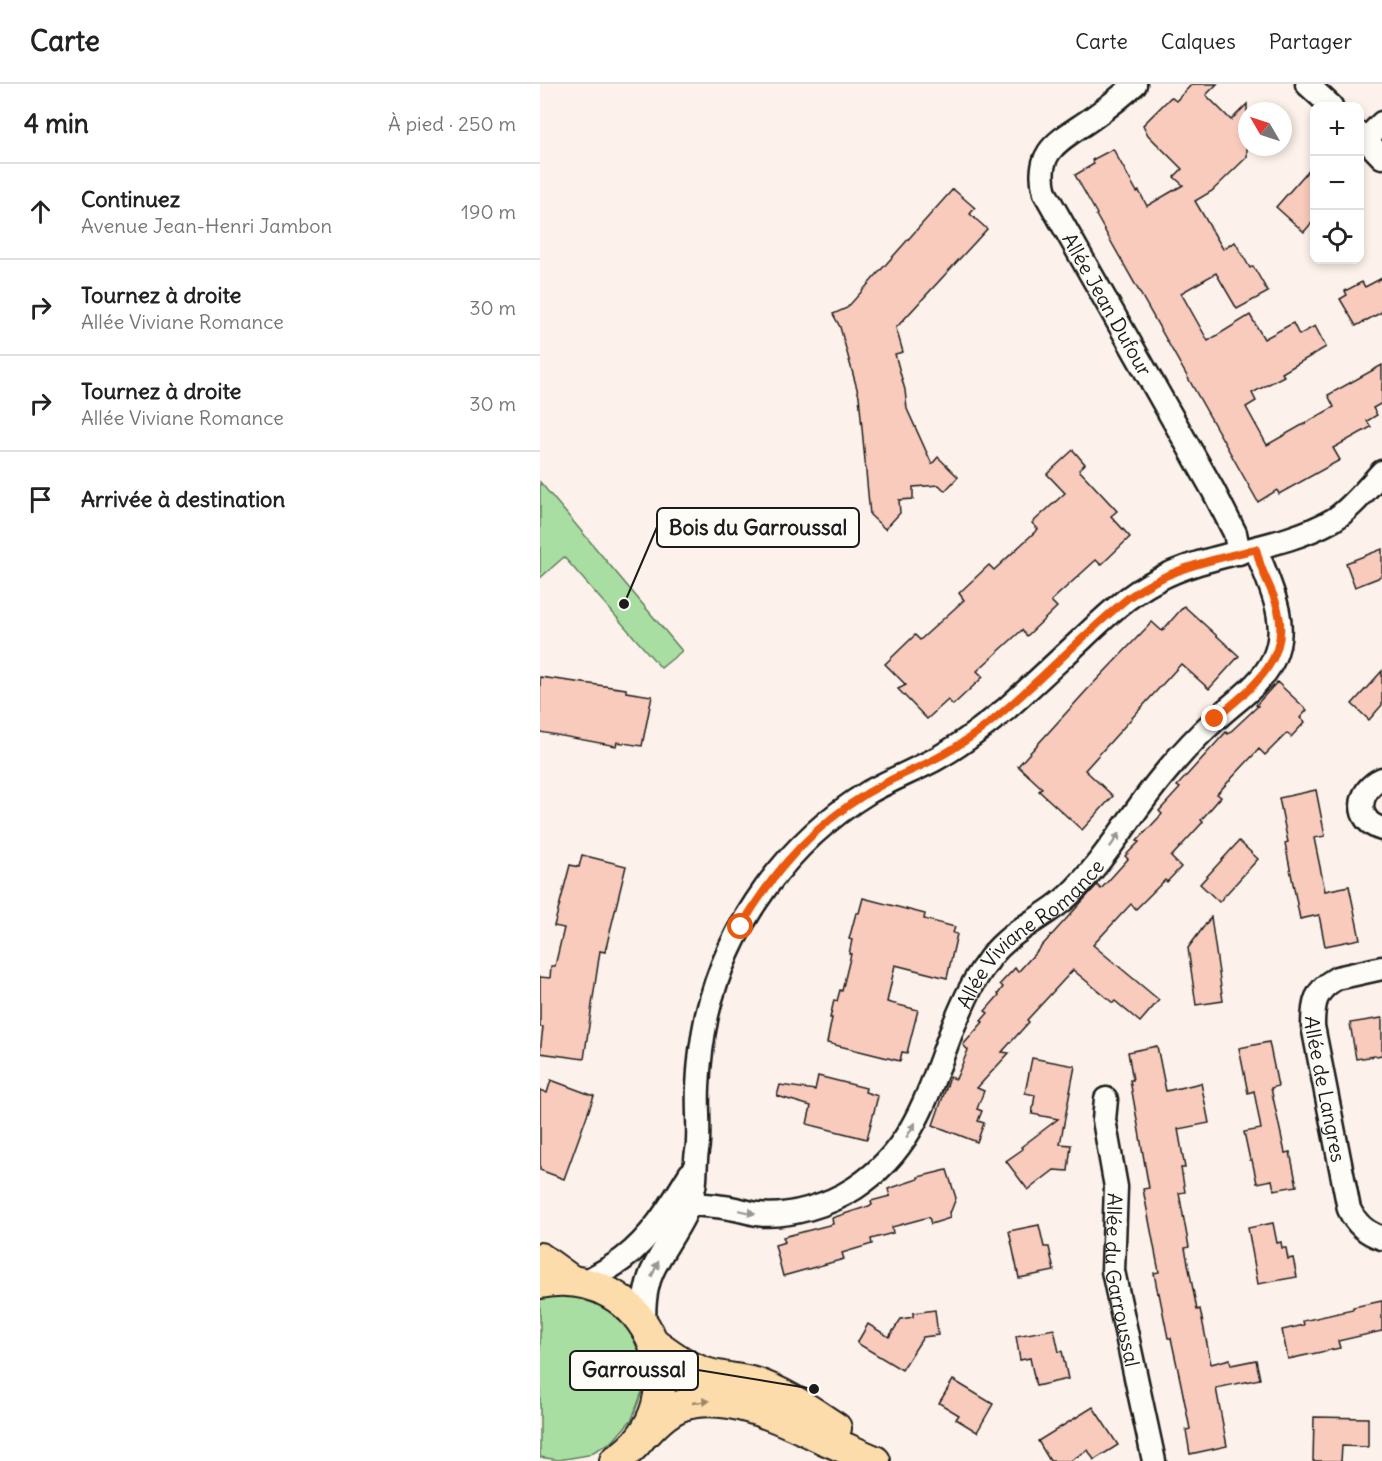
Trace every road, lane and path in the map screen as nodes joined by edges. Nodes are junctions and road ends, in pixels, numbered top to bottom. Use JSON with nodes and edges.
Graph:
{"nodes":[{"id":1,"x":1135,"y":84,"type":"edge"},
{"id":2,"x":1307,"y":84,"type":"edge"},
{"id":3,"x":1327,"y":102,"type":"edge"},
{"id":4,"x":1382,"y":123,"type":"edge"},
{"id":5,"x":1364,"y":136,"type":"edge"},
{"id":6,"x":1364,"y":139,"type":"edge"},
{"id":7,"x":1382,"y":157,"type":"edge"},
{"id":8,"x":1382,"y":472,"type":"edge"},
{"id":9,"x":1247,"y":551,"type":"junction"},
{"id":10,"x":1382,"y":779,"type":"edge"},
{"id":11,"x":1382,"y":829,"type":"edge"},
{"id":12,"x":1382,"y":968,"type":"edge"},
{"id":13,"x":1106,"y":1099,"type":"dead end"},
{"id":14,"x":696,"y":1159,"type":"junction"},
{"id":15,"x":689,"y":1204,"type":"junction"},
{"id":16,"x":1382,"y":1238,"type":"edge"},
{"id":17,"x":540,"y":1258,"type":"edge"},
{"id":18,"x":578,"y":1282,"type":"junction"},
{"id":19,"x":540,"y":1283,"type":"edge"},
{"id":20,"x":649,"y":1334,"type":"junction"},
{"id":21,"x":625,"y":1452,"type":"edge"},
{"id":22,"x":875,"y":1461,"type":"edge"},
{"id":23,"x":882,"y":1461,"type":"edge"},
{"id":24,"x":1154,"y":1461,"type":"edge"}],
"edges":[{"from":1,"to":9,"type":"street","name":"Allée Jean Dufour"},
{"from":2,"to":3,"type":"street"},
{"from":4,"to":5,"type":"street"},
{"from":6,"to":7,"type":"street"},
{"from":8,"to":9,"type":"street"},
{"from":9,"to":14,"type":"street"},
{"from":15,"to":9,"type":"street","name":"Allée Viviane Romance","one_way":true},
{"from":10,"to":11,"type":"street"},
{"from":12,"to":16,"type":"street","name":"Allée de Langres"},
{"from":13,"to":24,"type":"street","name":"Allée du Garroussal"},
{"from":14,"to":15,"type":"street"},
{"from":14,"to":18,"type":"street"},
{"from":20,"to":15,"type":"street","one_way":true},
{"from":17,"to":18,"type":"main road"},
{"from":18,"to":19,"type":"main road"},
{"from":18,"to":20,"type":"main road"},
{"from":20,"to":21,"type":"main road"},
{"from":20,"to":23,"type":"main road"},
{"from":21,"to":22,"type":"main road","one_way":true}]}
